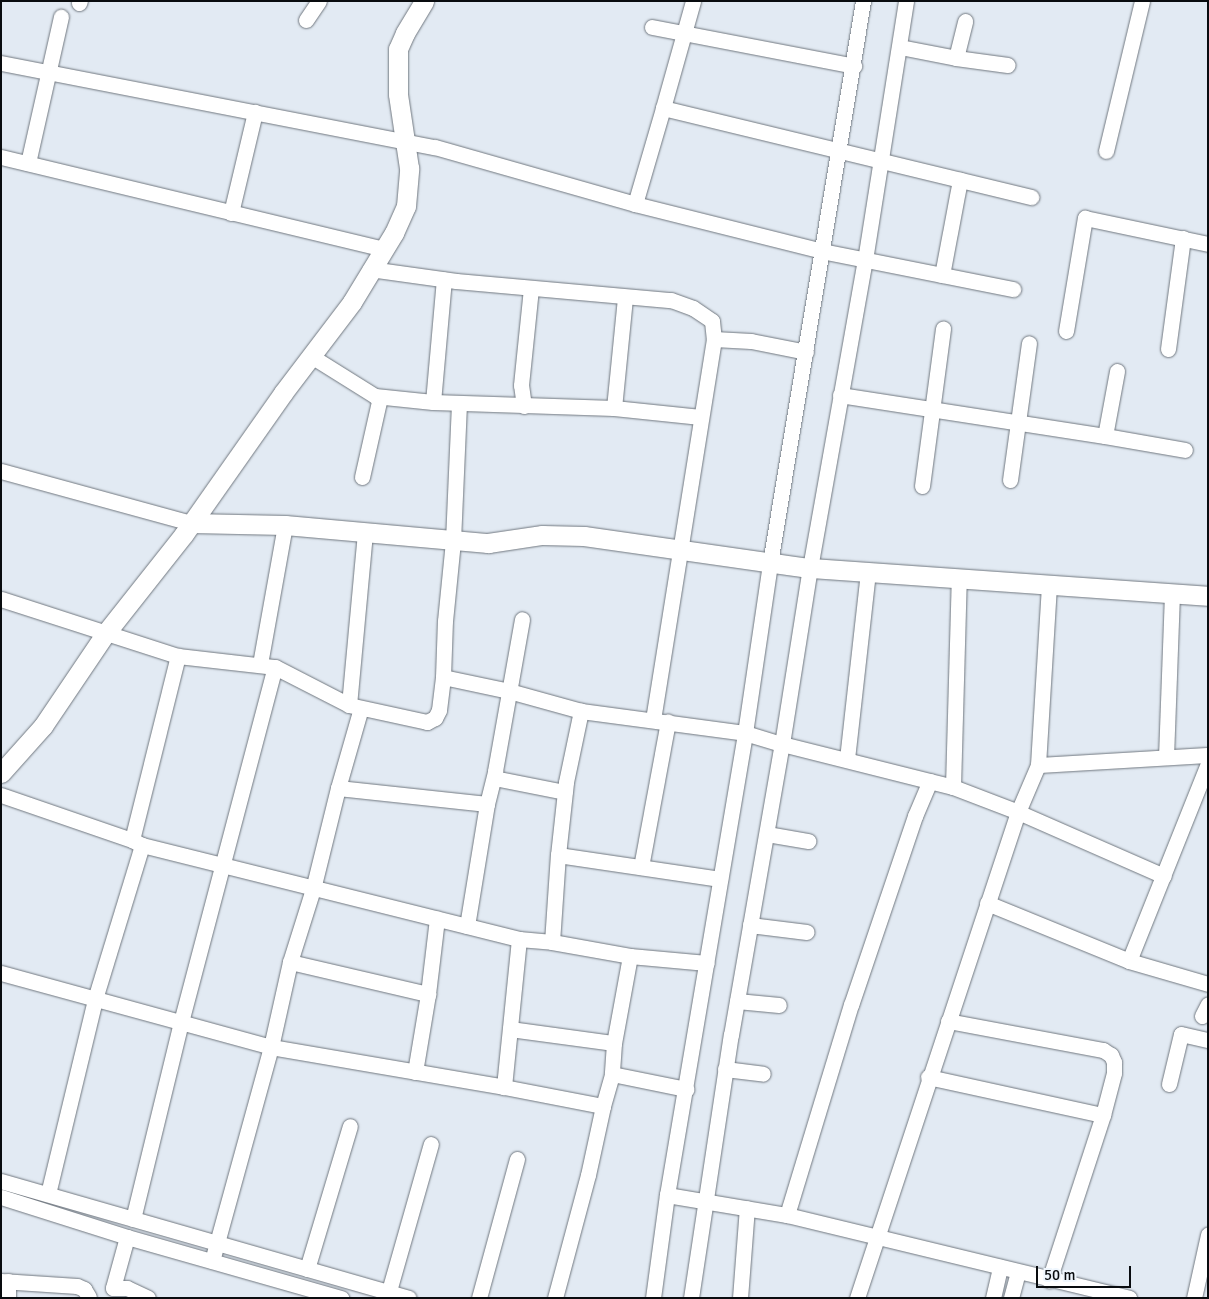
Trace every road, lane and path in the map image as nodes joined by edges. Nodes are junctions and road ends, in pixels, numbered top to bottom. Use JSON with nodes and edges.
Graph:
{"nodes":[{"id":1,"x":319,"y":1,"type":"edge"},
{"id":2,"x":424,"y":1,"type":"edge"},
{"id":3,"x":693,"y":1,"type":"edge"},
{"id":4,"x":863,"y":1,"type":"edge"},
{"id":5,"x":906,"y":1,"type":"edge"},
{"id":6,"x":1142,"y":1,"type":"edge"},
{"id":7,"x":61,"y":17,"type":"dead end"},
{"id":8,"x":306,"y":20,"type":"dead end"},
{"id":9,"x":965,"y":21,"type":"dead end"},
{"id":10,"x":652,"y":27,"type":"dead end"},
{"id":11,"x":686,"y":32,"type":"junction"},
{"id":12,"x":900,"y":47,"type":"junction"},
{"id":13,"x":956,"y":58,"type":"junction"},
{"id":14,"x":1,"y":63,"type":"edge"},
{"id":15,"x":854,"y":66,"type":"junction"},
{"id":16,"x":1008,"y":66,"type":"dead end"},
{"id":17,"x":47,"y":72,"type":"junction"},
{"id":18,"x":663,"y":108,"type":"junction"},
{"id":19,"x":255,"y":112,"type":"junction"},
{"id":20,"x":406,"y":142,"type":"junction"},
{"id":21,"x":838,"y":150,"type":"junction"},
{"id":22,"x":1106,"y":151,"type":"dead end"},
{"id":23,"x":1,"y":157,"type":"edge"},
{"id":24,"x":881,"y":160,"type":"junction"},
{"id":25,"x":28,"y":164,"type":"junction"},
{"id":26,"x":960,"y":180,"type":"junction"},
{"id":27,"x":1031,"y":197,"type":"dead end"},
{"id":28,"x":635,"y":204,"type":"junction"},
{"id":29,"x":231,"y":213,"type":"junction"},
{"id":30,"x":1182,"y":238,"type":"junction"},
{"id":31,"x":1208,"y":244,"type":"edge"},
{"id":32,"x":384,"y":249,"type":"junction"},
{"id":33,"x":822,"y":251,"type":"junction"},
{"id":34,"x":865,"y":260,"type":"junction"},
{"id":35,"x":370,"y":269,"type":"junction"},
{"id":36,"x":942,"y":275,"type":"junction"},
{"id":37,"x":444,"y":279,"type":"junction"},
{"id":38,"x":531,"y":288,"type":"junction"},
{"id":39,"x":1013,"y":289,"type":"dead end"},
{"id":40,"x":625,"y":298,"type":"junction"},
{"id":41,"x":943,"y":328,"type":"dead end"},
{"id":42,"x":1066,"y":331,"type":"dead end"},
{"id":43,"x":714,"y":339,"type":"junction"},
{"id":44,"x":1029,"y":343,"type":"dead end"},
{"id":45,"x":1168,"y":349,"type":"dead end"},
{"id":46,"x":806,"y":352,"type":"junction"},
{"id":47,"x":311,"y":356,"type":"junction"},
{"id":48,"x":1117,"y":371,"type":"dead end"},
{"id":49,"x":840,"y":395,"type":"junction"},
{"id":50,"x":380,"y":397,"type":"junction"},
{"id":51,"x":434,"y":402,"type":"junction"},
{"id":52,"x":459,"y":403,"type":"junction"},
{"id":53,"x":524,"y":406,"type":"junction"},
{"id":54,"x":614,"y":408,"type":"junction"},
{"id":55,"x":931,"y":408,"type":"junction"},
{"id":56,"x":701,"y":417,"type":"junction"},
{"id":57,"x":1017,"y":421,"type":"junction"},
{"id":58,"x":1105,"y":436,"type":"junction"},
{"id":59,"x":1185,"y":450,"type":"dead end"},
{"id":60,"x":1,"y":471,"type":"edge"},
{"id":61,"x":362,"y":477,"type":"dead end"},
{"id":62,"x":1010,"y":480,"type":"dead end"},
{"id":63,"x":922,"y":486,"type":"dead end"},
{"id":64,"x":191,"y":524,"type":"junction"},
{"id":65,"x":285,"y":525,"type":"junction"},
{"id":66,"x":365,"y":534,"type":"junction"},
{"id":67,"x":453,"y":541,"type":"junction"},
{"id":68,"x":681,"y":550,"type":"junction"},
{"id":69,"x":770,"y":562,"type":"junction"},
{"id":70,"x":810,"y":568,"type":"junction"},
{"id":71,"x":868,"y":571,"type":"junction"},
{"id":72,"x":959,"y":578,"type":"junction"},
{"id":73,"x":1049,"y":584,"type":"junction"},
{"id":74,"x":1172,"y":593,"type":"junction"},
{"id":75,"x":1208,"y":596,"type":"edge"},
{"id":76,"x":1,"y":599,"type":"edge"},
{"id":77,"x":522,"y":619,"type":"dead end"},
{"id":78,"x":105,"y":634,"type":"junction"},
{"id":79,"x":178,"y":656,"type":"junction"},
{"id":80,"x":268,"y":665,"type":"junction"},
{"id":81,"x":443,"y":677,"type":"junction"},
{"id":82,"x":509,"y":691,"type":"junction"},
{"id":83,"x":355,"y":706,"type":"junction"},
{"id":84,"x":581,"y":711,"type":"junction"},
{"id":85,"x":653,"y":719,"type":"junction"},
{"id":86,"x":668,"y":721,"type":"junction"},
{"id":87,"x":745,"y":733,"type":"junction"},
{"id":88,"x":782,"y":744,"type":"junction"},
{"id":89,"x":1208,"y":755,"type":"edge"},
{"id":90,"x":1166,"y":757,"type":"junction"},
{"id":91,"x":847,"y":759,"type":"junction"},
{"id":92,"x":1208,"y":763,"type":"edge"},
{"id":93,"x":1038,"y":765,"type":"junction"},
{"id":94,"x":1,"y":773,"type":"edge"},
{"id":95,"x":494,"y":778,"type":"junction"},
{"id":96,"x":930,"y":781,"type":"junction"},
{"id":97,"x":952,"y":787,"type":"junction"},
{"id":98,"x":338,"y":788,"type":"junction"},
{"id":99,"x":565,"y":792,"type":"junction"},
{"id":100,"x":1,"y":795,"type":"edge"},
{"id":101,"x":486,"y":804,"type":"junction"},
{"id":102,"x":1018,"y":812,"type":"junction"},
{"id":103,"x":767,"y":834,"type":"junction"},
{"id":104,"x":808,"y":841,"type":"dead end"},
{"id":105,"x":137,"y":842,"type":"junction"},
{"id":106,"x":558,"y":855,"type":"junction"},
{"id":107,"x":224,"y":867,"type":"junction"},
{"id":108,"x":641,"y":867,"type":"junction"},
{"id":109,"x":1164,"y":876,"type":"junction"},
{"id":110,"x":720,"y":879,"type":"junction"},
{"id":111,"x":313,"y":889,"type":"junction"},
{"id":112,"x":987,"y":903,"type":"junction"},
{"id":113,"x":437,"y":919,"type":"junction"},
{"id":114,"x":750,"y":925,"type":"junction"},
{"id":115,"x":467,"y":926,"type":"junction"},
{"id":116,"x":807,"y":932,"type":"dead end"},
{"id":117,"x":519,"y":939,"type":"junction"},
{"id":118,"x":552,"y":942,"type":"junction"},
{"id":119,"x":630,"y":956,"type":"junction"},
{"id":120,"x":1129,"y":961,"type":"junction"},
{"id":121,"x":290,"y":962,"type":"junction"},
{"id":122,"x":706,"y":963,"type":"junction"},
{"id":123,"x":1,"y":973,"type":"edge"},
{"id":124,"x":1208,"y":984,"type":"edge"},
{"id":125,"x":428,"y":994,"type":"junction"},
{"id":126,"x":95,"y":999,"type":"junction"},
{"id":127,"x":737,"y":1001,"type":"junction"},
{"id":128,"x":779,"y":1005,"type":"dead end"},
{"id":129,"x":948,"y":1021,"type":"junction"},
{"id":130,"x":181,"y":1022,"type":"junction"},
{"id":131,"x":510,"y":1029,"type":"junction"},
{"id":132,"x":1208,"y":1040,"type":"edge"},
{"id":133,"x":614,"y":1043,"type":"junction"},
{"id":134,"x":271,"y":1046,"type":"junction"},
{"id":135,"x":726,"y":1069,"type":"junction"},
{"id":136,"x":416,"y":1072,"type":"junction"},
{"id":137,"x":612,"y":1074,"type":"junction"},
{"id":138,"x":763,"y":1074,"type":"dead end"},
{"id":139,"x":928,"y":1076,"type":"junction"},
{"id":140,"x":1170,"y":1084,"type":"dead end"},
{"id":141,"x":504,"y":1087,"type":"junction"},
{"id":142,"x":686,"y":1089,"type":"junction"},
{"id":143,"x":603,"y":1106,"type":"junction"},
{"id":144,"x":1103,"y":1115,"type":"junction"},
{"id":145,"x":350,"y":1126,"type":"dead end"},
{"id":146,"x":431,"y":1144,"type":"dead end"},
{"id":147,"x":517,"y":1159,"type":"dead end"},
{"id":148,"x":1,"y":1181,"type":"edge"},
{"id":149,"x":48,"y":1194,"type":"junction"},
{"id":150,"x":667,"y":1195,"type":"junction"},
{"id":151,"x":1,"y":1197,"type":"edge"},
{"id":152,"x":705,"y":1201,"type":"junction"},
{"id":153,"x":747,"y":1208,"type":"junction"},
{"id":154,"x":787,"y":1214,"type":"junction"},
{"id":155,"x":133,"y":1219,"type":"junction"},
{"id":156,"x":876,"y":1235,"type":"junction"},
{"id":157,"x":1208,"y":1235,"type":"edge"},
{"id":158,"x":127,"y":1237,"type":"junction"},
{"id":159,"x":218,"y":1242,"type":"junction"},
{"id":160,"x":212,"y":1261,"type":"junction"},
{"id":161,"x":1000,"y":1267,"type":"junction"},
{"id":162,"x":307,"y":1269,"type":"junction"},
{"id":163,"x":1018,"y":1272,"type":"junction"},
{"id":164,"x":1049,"y":1280,"type":"junction"},
{"id":165,"x":5,"y":1281,"type":"edge"},
{"id":166,"x":113,"y":1288,"type":"junction"},
{"id":167,"x":388,"y":1295,"type":"edge"},
{"id":168,"x":89,"y":1297,"type":"edge"},
{"id":169,"x":8,"y":1298,"type":"edge"},
{"id":170,"x":148,"y":1298,"type":"edge"},
{"id":171,"x":341,"y":1298,"type":"edge"},
{"id":172,"x":409,"y":1298,"type":"edge"},
{"id":173,"x":479,"y":1298,"type":"edge"},
{"id":174,"x":555,"y":1298,"type":"edge"},
{"id":175,"x":653,"y":1298,"type":"edge"},
{"id":176,"x":691,"y":1298,"type":"edge"},
{"id":177,"x":740,"y":1298,"type":"edge"},
{"id":178,"x":857,"y":1298,"type":"edge"},
{"id":179,"x":993,"y":1298,"type":"edge"},
{"id":180,"x":1011,"y":1298,"type":"edge"},
{"id":181,"x":1129,"y":1298,"type":"edge"},
{"id":182,"x":1194,"y":1298,"type":"edge"}],
"edges":[{"from":1,"to":8,"type":"street"},
{"from":2,"to":20,"type":"street"},
{"from":3,"to":11,"type":"street"},
{"from":4,"to":15,"type":"street"},
{"from":5,"to":12,"type":"street"},
{"from":6,"to":22,"type":"street"},
{"from":7,"to":17,"type":"street"},
{"from":9,"to":13,"type":"street"},
{"from":10,"to":11,"type":"street"},
{"from":11,"to":15,"type":"street"},
{"from":11,"to":18,"type":"street"},
{"from":12,"to":13,"type":"street"},
{"from":12,"to":24,"type":"street"},
{"from":13,"to":16,"type":"street"},
{"from":14,"to":17,"type":"street"},
{"from":15,"to":21,"type":"street"},
{"from":17,"to":19,"type":"street"},
{"from":17,"to":25,"type":"street"},
{"from":18,"to":21,"type":"street"},
{"from":18,"to":28,"type":"street"},
{"from":19,"to":20,"type":"street"},
{"from":19,"to":29,"type":"street"},
{"from":20,"to":28,"type":"street"},
{"from":20,"to":32,"type":"street"},
{"from":21,"to":24,"type":"street"},
{"from":21,"to":33,"type":"street"},
{"from":23,"to":25,"type":"street"},
{"from":24,"to":26,"type":"street"},
{"from":24,"to":34,"type":"street"},
{"from":25,"to":29,"type":"street"},
{"from":26,"to":27,"type":"street"},
{"from":26,"to":36,"type":"street"},
{"from":28,"to":33,"type":"street"},
{"from":29,"to":32,"type":"street"},
{"from":30,"to":31,"type":"street"},
{"from":30,"to":42,"type":"street"},
{"from":30,"to":45,"type":"street"},
{"from":32,"to":35,"type":"street"},
{"from":33,"to":34,"type":"street"},
{"from":33,"to":46,"type":"street"},
{"from":34,"to":36,"type":"street"},
{"from":34,"to":49,"type":"street"},
{"from":35,"to":37,"type":"street"},
{"from":35,"to":47,"type":"street"},
{"from":36,"to":39,"type":"street"},
{"from":37,"to":38,"type":"street"},
{"from":37,"to":51,"type":"street"},
{"from":38,"to":40,"type":"street"},
{"from":38,"to":53,"type":"street"},
{"from":40,"to":43,"type":"street"},
{"from":40,"to":54,"type":"street"},
{"from":41,"to":55,"type":"street"},
{"from":43,"to":46,"type":"street"},
{"from":43,"to":56,"type":"street"},
{"from":44,"to":57,"type":"street"},
{"from":46,"to":69,"type":"street"},
{"from":47,"to":50,"type":"street"},
{"from":47,"to":64,"type":"street"},
{"from":48,"to":58,"type":"street"},
{"from":49,"to":55,"type":"street"},
{"from":49,"to":70,"type":"street"},
{"from":50,"to":51,"type":"street"},
{"from":50,"to":61,"type":"street"},
{"from":51,"to":52,"type":"street"},
{"from":52,"to":53,"type":"street"},
{"from":52,"to":67,"type":"street"},
{"from":53,"to":54,"type":"street"},
{"from":54,"to":56,"type":"street"},
{"from":55,"to":57,"type":"street"},
{"from":55,"to":63,"type":"street"},
{"from":56,"to":68,"type":"street"},
{"from":57,"to":58,"type":"street"},
{"from":57,"to":62,"type":"street"},
{"from":58,"to":59,"type":"street"},
{"from":60,"to":64,"type":"street"},
{"from":64,"to":65,"type":"street"},
{"from":64,"to":78,"type":"street"},
{"from":65,"to":66,"type":"street"},
{"from":65,"to":80,"type":"street"},
{"from":66,"to":67,"type":"street"},
{"from":66,"to":83,"type":"street"},
{"from":67,"to":68,"type":"street"},
{"from":67,"to":81,"type":"street"},
{"from":68,"to":69,"type":"street"},
{"from":68,"to":85,"type":"street"},
{"from":69,"to":70,"type":"street"},
{"from":69,"to":87,"type":"street"},
{"from":70,"to":71,"type":"street"},
{"from":70,"to":88,"type":"street"},
{"from":71,"to":72,"type":"street"},
{"from":71,"to":91,"type":"street"},
{"from":72,"to":73,"type":"street"},
{"from":72,"to":97,"type":"street"},
{"from":73,"to":74,"type":"street"},
{"from":73,"to":93,"type":"street"},
{"from":74,"to":75,"type":"street"},
{"from":74,"to":90,"type":"street"},
{"from":76,"to":78,"type":"street"},
{"from":77,"to":82,"type":"street"},
{"from":78,"to":79,"type":"street"},
{"from":78,"to":94,"type":"street"},
{"from":79,"to":80,"type":"street"},
{"from":79,"to":105,"type":"street"},
{"from":80,"to":83,"type":"street"},
{"from":80,"to":107,"type":"street"},
{"from":81,"to":82,"type":"street"},
{"from":81,"to":83,"type":"street"},
{"from":82,"to":84,"type":"street"},
{"from":82,"to":95,"type":"street"},
{"from":83,"to":98,"type":"street"},
{"from":84,"to":85,"type":"street"},
{"from":84,"to":99,"type":"street"},
{"from":85,"to":86,"type":"street"},
{"from":86,"to":87,"type":"street"},
{"from":86,"to":108,"type":"street"},
{"from":87,"to":88,"type":"street"},
{"from":87,"to":110,"type":"street"},
{"from":88,"to":91,"type":"street"},
{"from":88,"to":103,"type":"street"},
{"from":89,"to":90,"type":"street"},
{"from":90,"to":93,"type":"street"},
{"from":91,"to":96,"type":"street"},
{"from":92,"to":109,"type":"street"},
{"from":93,"to":102,"type":"street"},
{"from":95,"to":99,"type":"street"},
{"from":95,"to":101,"type":"street"},
{"from":96,"to":97,"type":"street"},
{"from":96,"to":154,"type":"street"},
{"from":97,"to":102,"type":"street"},
{"from":98,"to":101,"type":"street"},
{"from":98,"to":111,"type":"street"},
{"from":99,"to":106,"type":"street"},
{"from":100,"to":105,"type":"street"},
{"from":101,"to":115,"type":"street"},
{"from":102,"to":109,"type":"street"},
{"from":102,"to":112,"type":"street"},
{"from":103,"to":104,"type":"street"},
{"from":103,"to":114,"type":"street"},
{"from":105,"to":107,"type":"street"},
{"from":105,"to":126,"type":"street"},
{"from":106,"to":108,"type":"street"},
{"from":106,"to":118,"type":"street"},
{"from":107,"to":111,"type":"street"},
{"from":107,"to":130,"type":"street"},
{"from":108,"to":110,"type":"street"},
{"from":109,"to":120,"type":"street"},
{"from":110,"to":122,"type":"street"},
{"from":111,"to":113,"type":"street"},
{"from":111,"to":121,"type":"street"},
{"from":112,"to":120,"type":"street"},
{"from":112,"to":129,"type":"street"},
{"from":113,"to":115,"type":"street"},
{"from":113,"to":125,"type":"street"},
{"from":114,"to":116,"type":"street"},
{"from":114,"to":127,"type":"street"},
{"from":115,"to":117,"type":"street"},
{"from":117,"to":118,"type":"street"},
{"from":117,"to":131,"type":"street"},
{"from":118,"to":119,"type":"street"},
{"from":119,"to":122,"type":"street"},
{"from":119,"to":133,"type":"street"},
{"from":120,"to":124,"type":"street"},
{"from":121,"to":125,"type":"street"},
{"from":121,"to":134,"type":"street"},
{"from":122,"to":142,"type":"street"},
{"from":123,"to":126,"type":"street"},
{"from":125,"to":136,"type":"street"},
{"from":126,"to":130,"type":"street"},
{"from":126,"to":149,"type":"street"},
{"from":127,"to":128,"type":"street"},
{"from":127,"to":135,"type":"street"},
{"from":129,"to":139,"type":"street"},
{"from":129,"to":144,"type":"street"},
{"from":130,"to":134,"type":"street"},
{"from":130,"to":155,"type":"street"},
{"from":131,"to":133,"type":"street"},
{"from":131,"to":141,"type":"street"},
{"from":132,"to":140,"type":"street"},
{"from":133,"to":137,"type":"street"},
{"from":134,"to":136,"type":"street"},
{"from":134,"to":159,"type":"street"},
{"from":135,"to":138,"type":"street"},
{"from":135,"to":152,"type":"street"},
{"from":136,"to":141,"type":"street"},
{"from":137,"to":142,"type":"street"},
{"from":137,"to":143,"type":"street"},
{"from":139,"to":144,"type":"street"},
{"from":139,"to":156,"type":"street"},
{"from":141,"to":143,"type":"street"},
{"from":142,"to":150,"type":"street"},
{"from":143,"to":174,"type":"street"},
{"from":144,"to":164,"type":"street"},
{"from":145,"to":162,"type":"street"},
{"from":146,"to":167,"type":"street"},
{"from":147,"to":173,"type":"street"},
{"from":148,"to":149,"type":"street"},
{"from":149,"to":155,"type":"street"},
{"from":150,"to":152,"type":"street"},
{"from":150,"to":175,"type":"street"},
{"from":151,"to":158,"type":"street"},
{"from":152,"to":153,"type":"street"},
{"from":152,"to":176,"type":"street"},
{"from":153,"to":154,"type":"street"},
{"from":153,"to":177,"type":"street"},
{"from":154,"to":156,"type":"street"},
{"from":155,"to":159,"type":"street"},
{"from":156,"to":161,"type":"street"},
{"from":156,"to":178,"type":"street"},
{"from":157,"to":182,"type":"street"},
{"from":158,"to":160,"type":"street"},
{"from":158,"to":166,"type":"street"},
{"from":159,"to":160,"type":"street"},
{"from":159,"to":162,"type":"street"},
{"from":160,"to":171,"type":"street"},
{"from":161,"to":163,"type":"street"},
{"from":161,"to":179,"type":"street"},
{"from":162,"to":167,"type":"street"},
{"from":163,"to":164,"type":"street"},
{"from":163,"to":180,"type":"street"},
{"from":164,"to":181,"type":"street"},
{"from":165,"to":168,"type":"street"},
{"from":165,"to":169,"type":"street"},
{"from":166,"to":168,"type":"street"},
{"from":166,"to":170,"type":"street"},
{"from":167,"to":172,"type":"street"}]}
